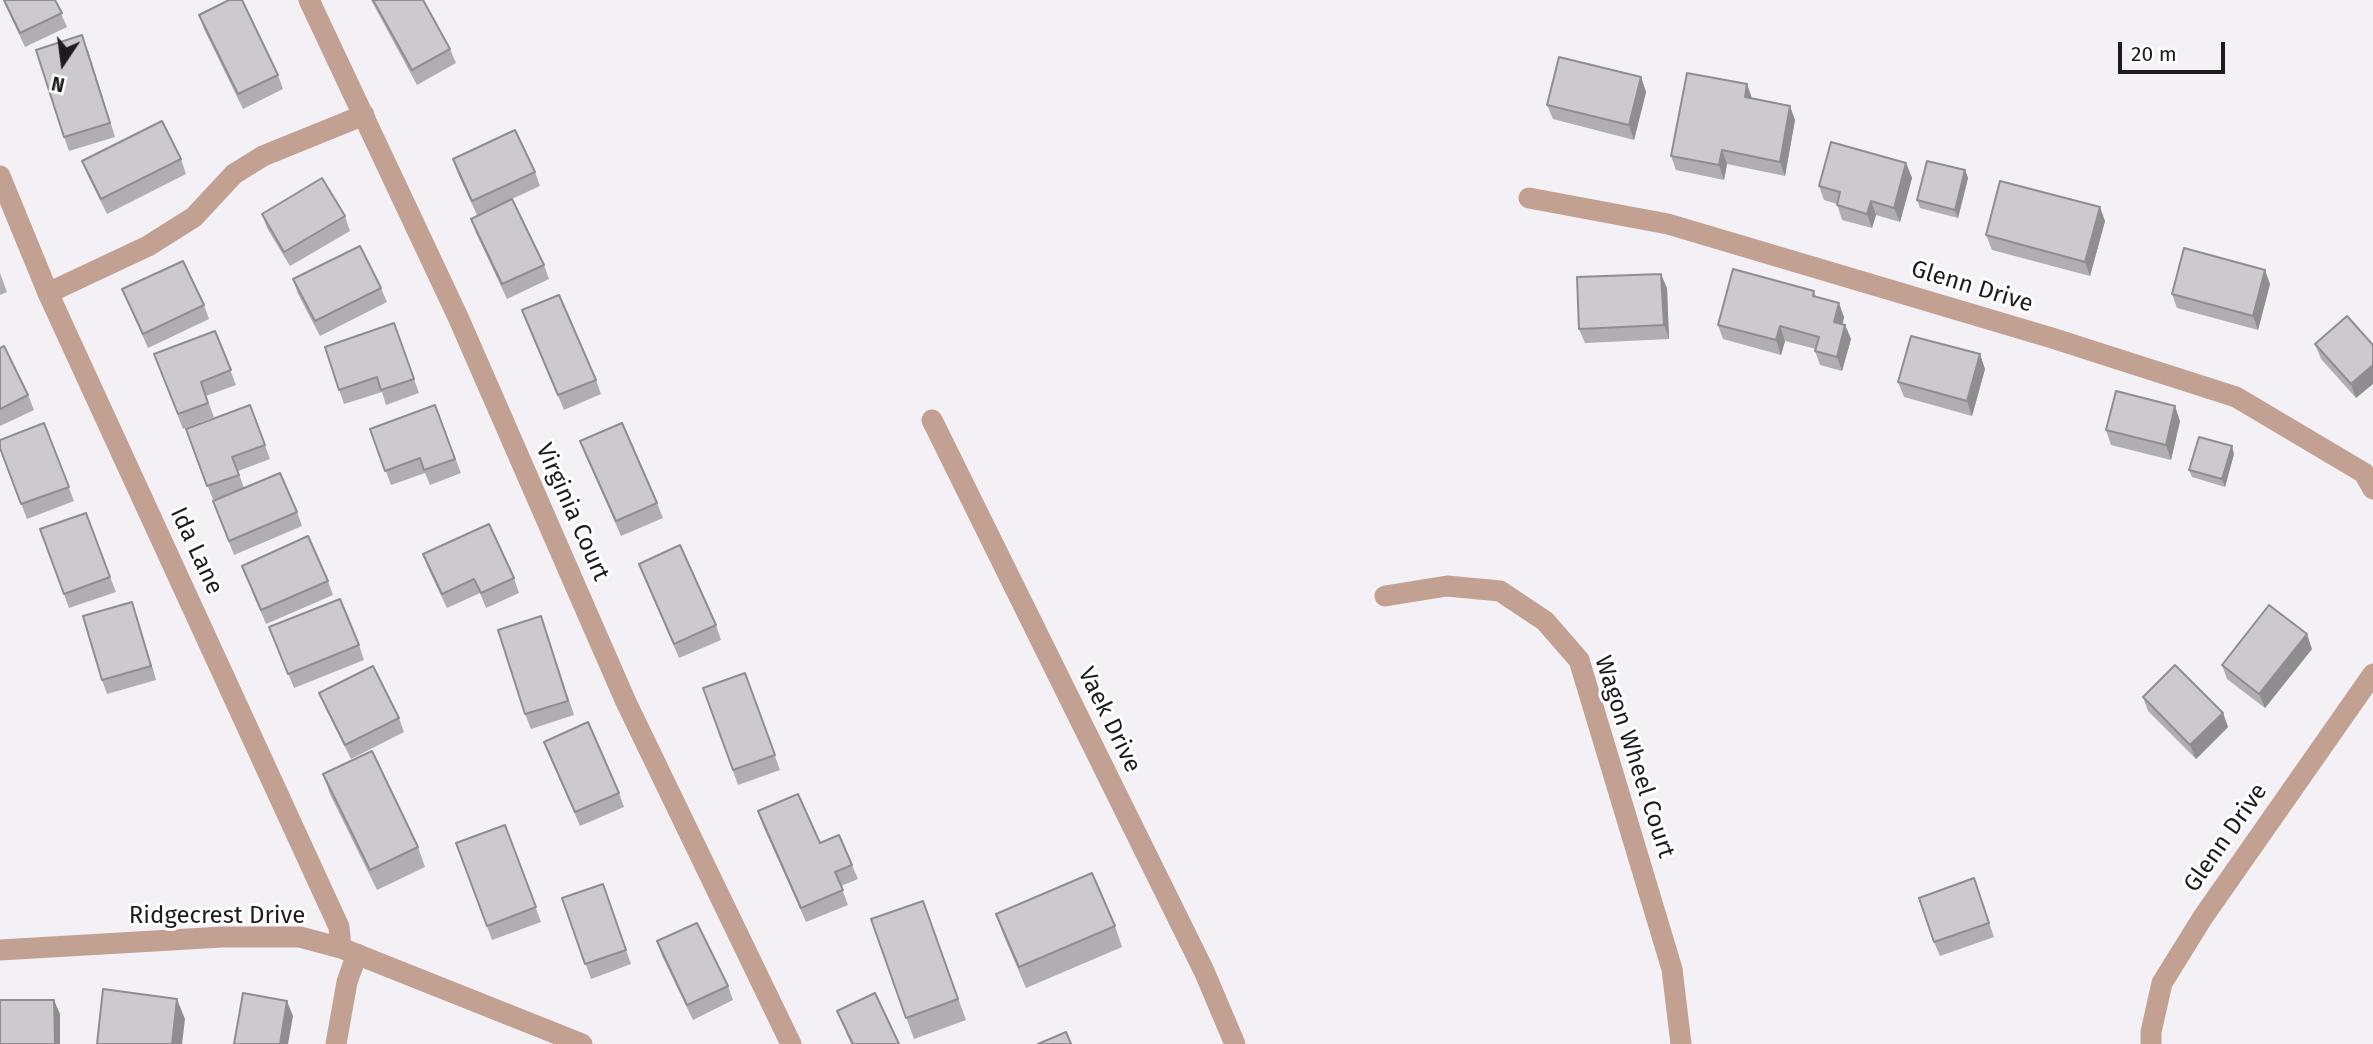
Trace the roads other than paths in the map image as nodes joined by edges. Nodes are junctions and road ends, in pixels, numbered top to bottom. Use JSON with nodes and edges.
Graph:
{"nodes":[{"id":1,"x":309,"y":0,"type":"edge"},
{"id":2,"x":364,"y":115,"type":"junction"},
{"id":3,"x":0,"y":176,"type":"edge"},
{"id":4,"x":1529,"y":198,"type":"dead end"},
{"id":5,"x":48,"y":293,"type":"junction"},
{"id":6,"x":932,"y":420,"type":"dead end"},
{"id":7,"x":2373,"y":489,"type":"edge"},
{"id":8,"x":1385,"y":596,"type":"dead end"},
{"id":9,"x":2373,"y":674,"type":"edge"},
{"id":10,"x":0,"y":950,"type":"edge"},
{"id":11,"x":349,"y":951,"type":"junction"},
{"id":12,"x":336,"y":1044,"type":"edge"},
{"id":13,"x":582,"y":1044,"type":"edge"},
{"id":14,"x":791,"y":1044,"type":"edge"},
{"id":15,"x":1235,"y":1044,"type":"edge"},
{"id":16,"x":1681,"y":1044,"type":"edge"},
{"id":17,"x":2151,"y":1044,"type":"edge"}],
"edges":[{"from":1,"to":2,"type":"street","name":"Virginia Court"},
{"from":2,"to":5,"type":"street"},
{"from":2,"to":14,"type":"street","name":"Virginia Court"},
{"from":3,"to":5,"type":"street","name":"Ida Lane"},
{"from":4,"to":7,"type":"street","name":"Glenn Drive"},
{"from":5,"to":11,"type":"street","name":"Ida Lane"},
{"from":6,"to":15,"type":"street","name":"Vaek Drive"},
{"from":8,"to":16,"type":"street","name":"Wagon Wheel Court"},
{"from":9,"to":17,"type":"street","name":"Glenn Drive"},
{"from":10,"to":11,"type":"street","name":"Ridgecrest Drive"},
{"from":11,"to":12,"type":"street"},
{"from":11,"to":13,"type":"street","name":"Ridgecrest Drive"}]}
